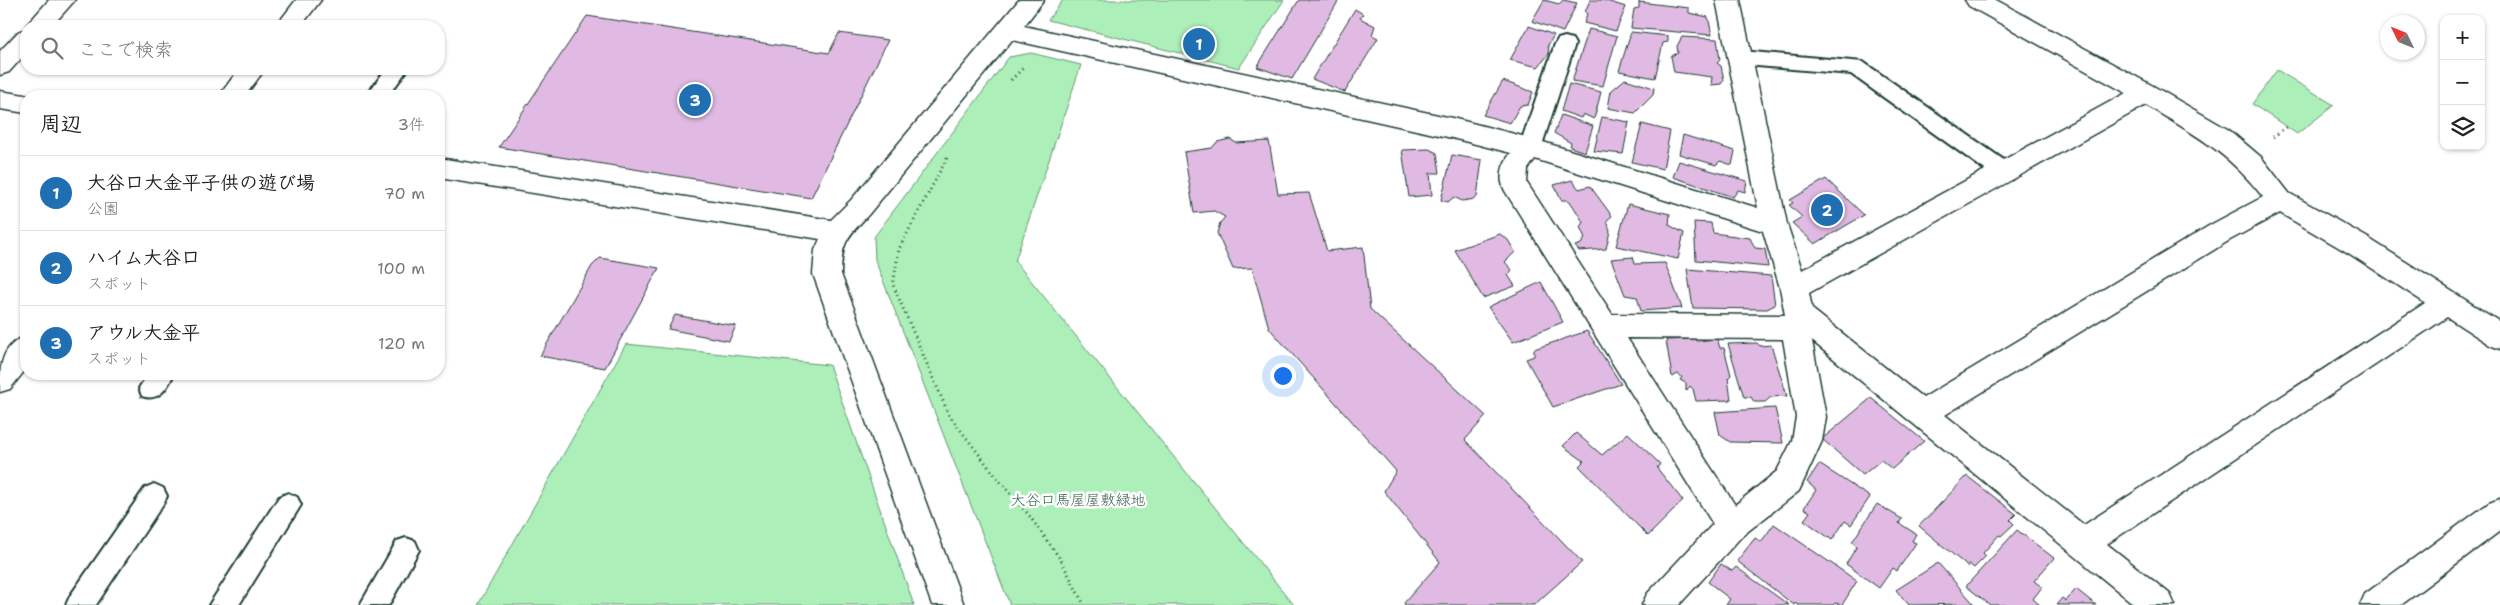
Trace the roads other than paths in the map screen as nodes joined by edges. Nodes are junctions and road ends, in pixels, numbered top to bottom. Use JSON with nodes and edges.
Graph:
{"nodes":[{"id":1,"x":63,"y":0,"type":"edge"},
{"id":2,"x":309,"y":0,"type":"edge"},
{"id":3,"x":1032,"y":0,"type":"edge"},
{"id":4,"x":1728,"y":0,"type":"edge"},
{"id":5,"x":1977,"y":0,"type":"edge"},
{"id":6,"x":44,"y":20,"type":"edge"},
{"id":7,"x":293,"y":20,"type":"edge"},
{"id":8,"x":1008,"y":31,"type":"junction"},
{"id":9,"x":20,"y":44,"type":"edge"},
{"id":10,"x":1565,"y":44,"type":"dead end"},
{"id":11,"x":1741,"y":60,"type":"junction"},
{"id":12,"x":0,"y":66,"type":"edge"},
{"id":13,"x":248,"y":75,"type":"edge"},
{"id":14,"x":393,"y":75,"type":"edge"},
{"id":15,"x":236,"y":90,"type":"edge"},
{"id":16,"x":381,"y":90,"type":"edge"},
{"id":17,"x":2146,"y":93,"type":"junction"},
{"id":18,"x":0,"y":100,"type":"edge"},
{"id":19,"x":20,"y":103,"type":"edge"},
{"id":20,"x":1530,"y":148,"type":"junction"},
{"id":21,"x":445,"y":169,"type":"edge"},
{"id":22,"x":2003,"y":170,"type":"junction"},
{"id":23,"x":2280,"y":200,"type":"junction"},
{"id":24,"x":1774,"y":224,"type":"junction"},
{"id":25,"x":837,"y":231,"type":"junction"},
{"id":26,"x":2446,"y":303,"type":"junction"},
{"id":27,"x":1796,"y":310,"type":"junction"},
{"id":28,"x":1604,"y":326,"type":"junction"},
{"id":29,"x":2500,"y":337,"type":"edge"},
{"id":30,"x":20,"y":355,"type":"edge"},
{"id":31,"x":0,"y":380,"type":"edge"},
{"id":32,"x":1921,"y":414,"type":"junction"},
{"id":33,"x":154,"y":496,"type":"dead end"},
{"id":34,"x":288,"y":505,"type":"dead end"},
{"id":35,"x":2500,"y":513,"type":"edge"},
{"id":36,"x":1731,"y":526,"type":"junction"},
{"id":37,"x":2083,"y":543,"type":"junction"},
{"id":38,"x":406,"y":550,"type":"dead end"},
{"id":39,"x":80,"y":605,"type":"edge"},
{"id":40,"x":223,"y":605,"type":"edge"},
{"id":41,"x":374,"y":605,"type":"edge"},
{"id":42,"x":948,"y":605,"type":"edge"},
{"id":43,"x":1658,"y":605,"type":"edge"},
{"id":44,"x":2159,"y":605,"type":"edge"},
{"id":45,"x":2376,"y":605,"type":"edge"}],
"edges":[{"from":1,"to":6,"type":"street"},
{"from":2,"to":7,"type":"street"},
{"from":3,"to":8,"type":"street"},
{"from":4,"to":11,"type":"street"},
{"from":5,"to":17,"type":"street"},
{"from":8,"to":20,"type":"street"},
{"from":8,"to":25,"type":"street"},
{"from":9,"to":12,"type":"street"},
{"from":10,"to":20,"type":"lane"},
{"from":11,"to":22,"type":"lane"},
{"from":11,"to":24,"type":"street"},
{"from":13,"to":15,"type":"street"},
{"from":14,"to":16,"type":"lane"},
{"from":17,"to":22,"type":"street"},
{"from":17,"to":23,"type":"street"},
{"from":18,"to":19,"type":"street"},
{"from":20,"to":24,"type":"street"},
{"from":20,"to":28,"type":"street"},
{"from":21,"to":25,"type":"street"},
{"from":22,"to":27,"type":"street"},
{"from":23,"to":26,"type":"street"},
{"from":23,"to":32,"type":"street"},
{"from":24,"to":27,"type":"street"},
{"from":25,"to":42,"type":"street"},
{"from":26,"to":29,"type":"street"},
{"from":26,"to":37,"type":"street"},
{"from":27,"to":28,"type":"street"},
{"from":27,"to":32,"type":"street"},
{"from":27,"to":36,"type":"street"},
{"from":28,"to":36,"type":"street"},
{"from":30,"to":31,"type":"street"},
{"from":32,"to":37,"type":"street"},
{"from":33,"to":39,"type":"lane"},
{"from":34,"to":40,"type":"lane"},
{"from":35,"to":45,"type":"street"},
{"from":36,"to":43,"type":"street"},
{"from":37,"to":44,"type":"street"},
{"from":38,"to":41,"type":"lane"}]}
